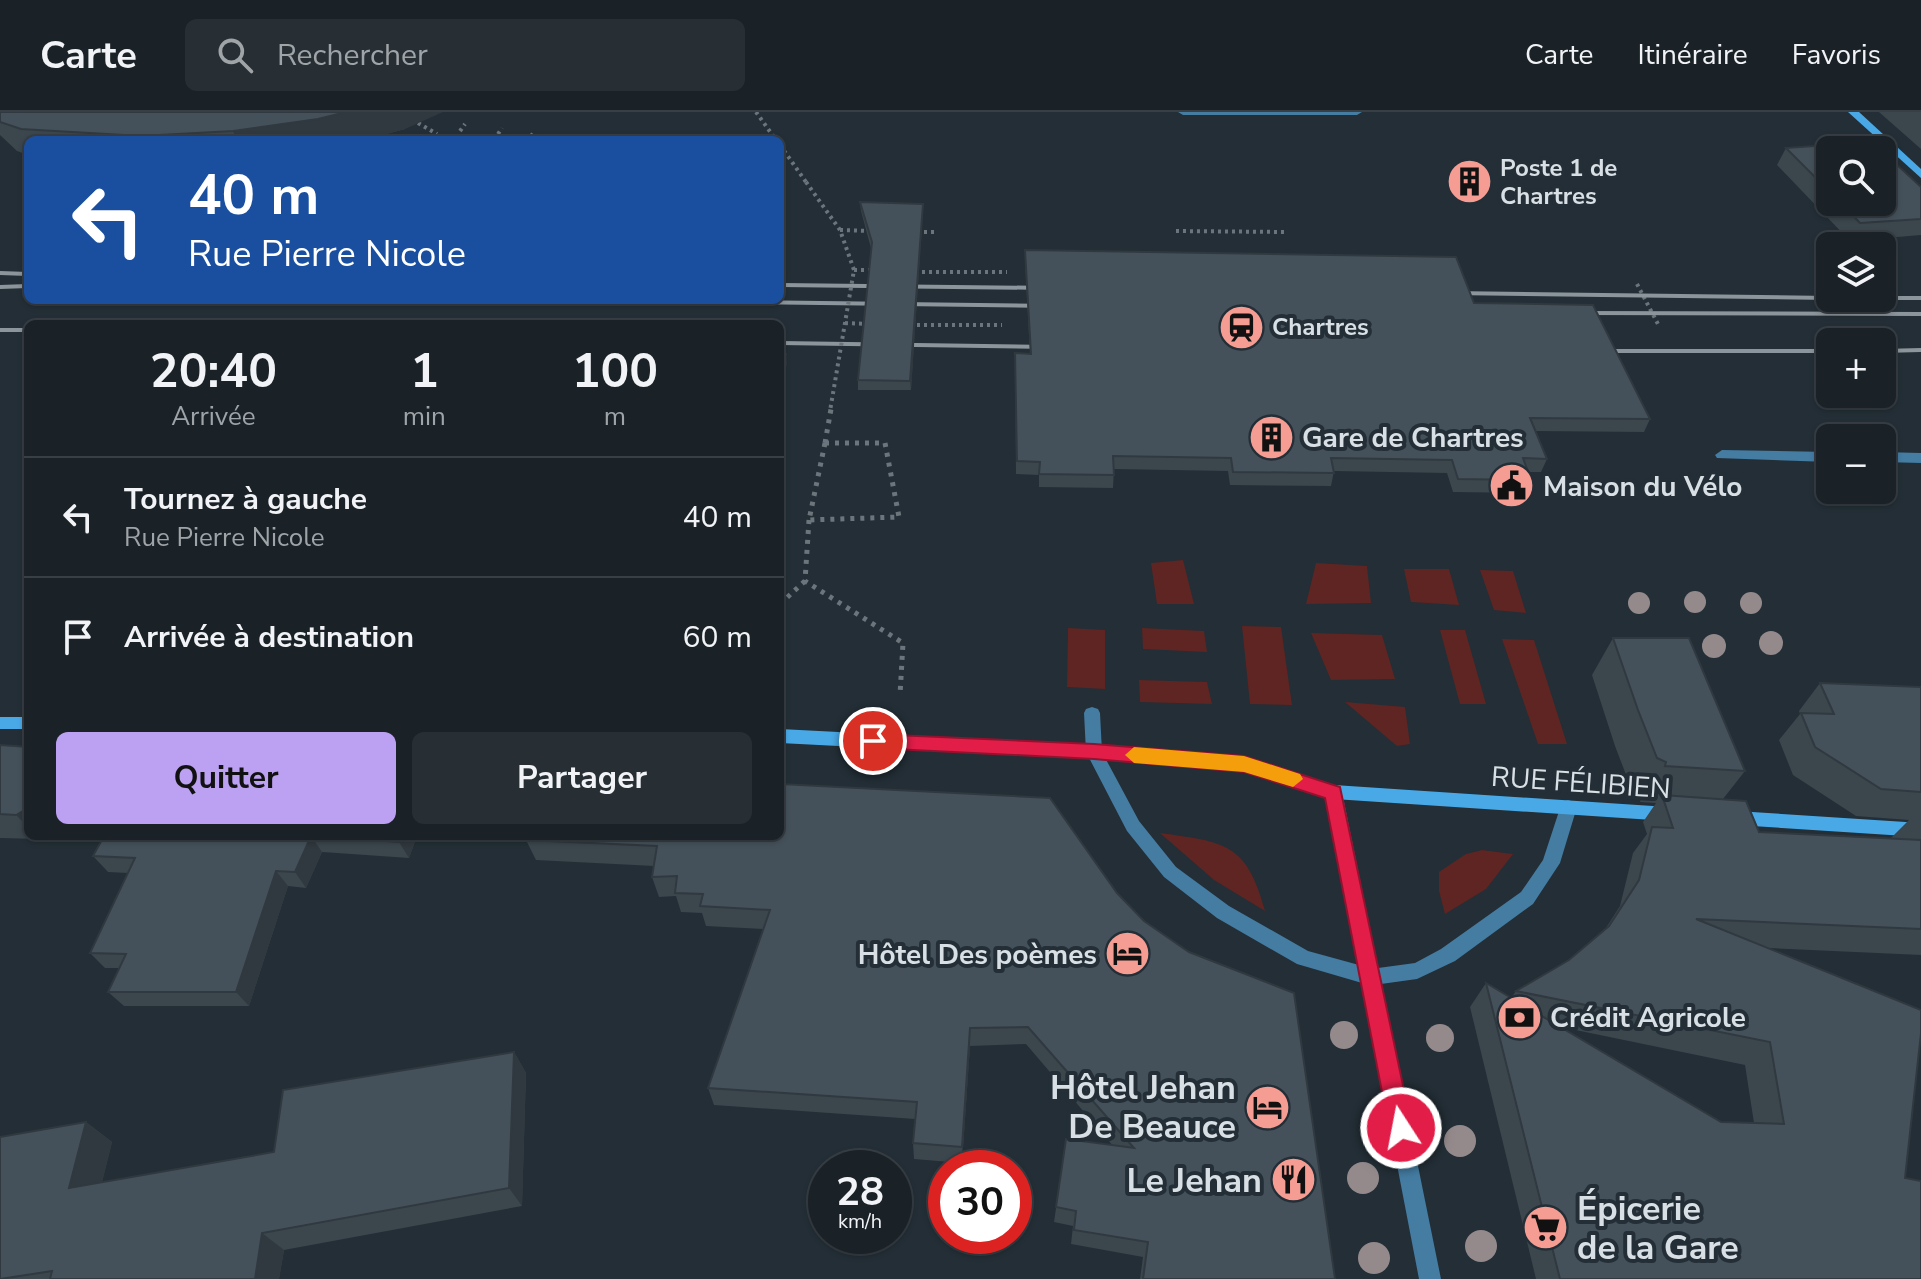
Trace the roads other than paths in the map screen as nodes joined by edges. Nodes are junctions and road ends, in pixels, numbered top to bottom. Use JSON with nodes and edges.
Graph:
{"nodes":[{"id":1,"x":1183,"y":112,"type":"edge"},
{"id":2,"x":1357,"y":112,"type":"edge"},
{"id":3,"x":1853,"y":112,"type":"edge"},
{"id":4,"x":1921,"y":175,"type":"edge"},
{"id":5,"x":1722,"y":455,"type":"dead end"},
{"id":6,"x":1816,"y":457,"type":"edge"},
{"id":7,"x":1896,"y":457,"type":"edge"},
{"id":8,"x":1921,"y":458,"type":"edge"},
{"id":9,"x":1092,"y":713,"type":"dead end"},
{"id":10,"x":0,"y":723,"type":"edge"},
{"id":11,"x":24,"y":723,"type":"edge"},
{"id":12,"x":784,"y":736,"type":"edge"},
{"id":13,"x":1094,"y":752,"type":"junction"},
{"id":14,"x":1334,"y":792,"type":"junction"},
{"id":15,"x":1568,"y":807,"type":"junction"},
{"id":16,"x":1690,"y":815,"type":"edge"},
{"id":17,"x":1721,"y":817,"type":"edge"},
{"id":18,"x":1921,"y":830,"type":"edge"},
{"id":19,"x":1372,"y":977,"type":"junction"},
{"id":20,"x":1430,"y":1279,"type":"edge"}],
"edges":[{"from":1,"to":2,"type":"street"},
{"from":3,"to":4,"type":"main road"},
{"from":5,"to":6,"type":"street"},
{"from":7,"to":8,"type":"street"},
{"from":9,"to":13,"type":"street"},
{"from":10,"to":11,"type":"main road"},
{"from":12,"to":13,"type":"main road","name":"RUE FÉLIBIEN"},
{"from":13,"to":14,"type":"main road","name":"RUE FÉLIBIEN"},
{"from":13,"to":19,"type":"street"},
{"from":14,"to":15,"type":"main road","name":"RUE FÉLIBIEN"},
{"from":14,"to":19,"type":"street"},
{"from":15,"to":16,"type":"main road","name":"RUE FÉLIBIEN"},
{"from":15,"to":19,"type":"street"},
{"from":17,"to":18,"type":"main road"},
{"from":19,"to":20,"type":"street"}]}
